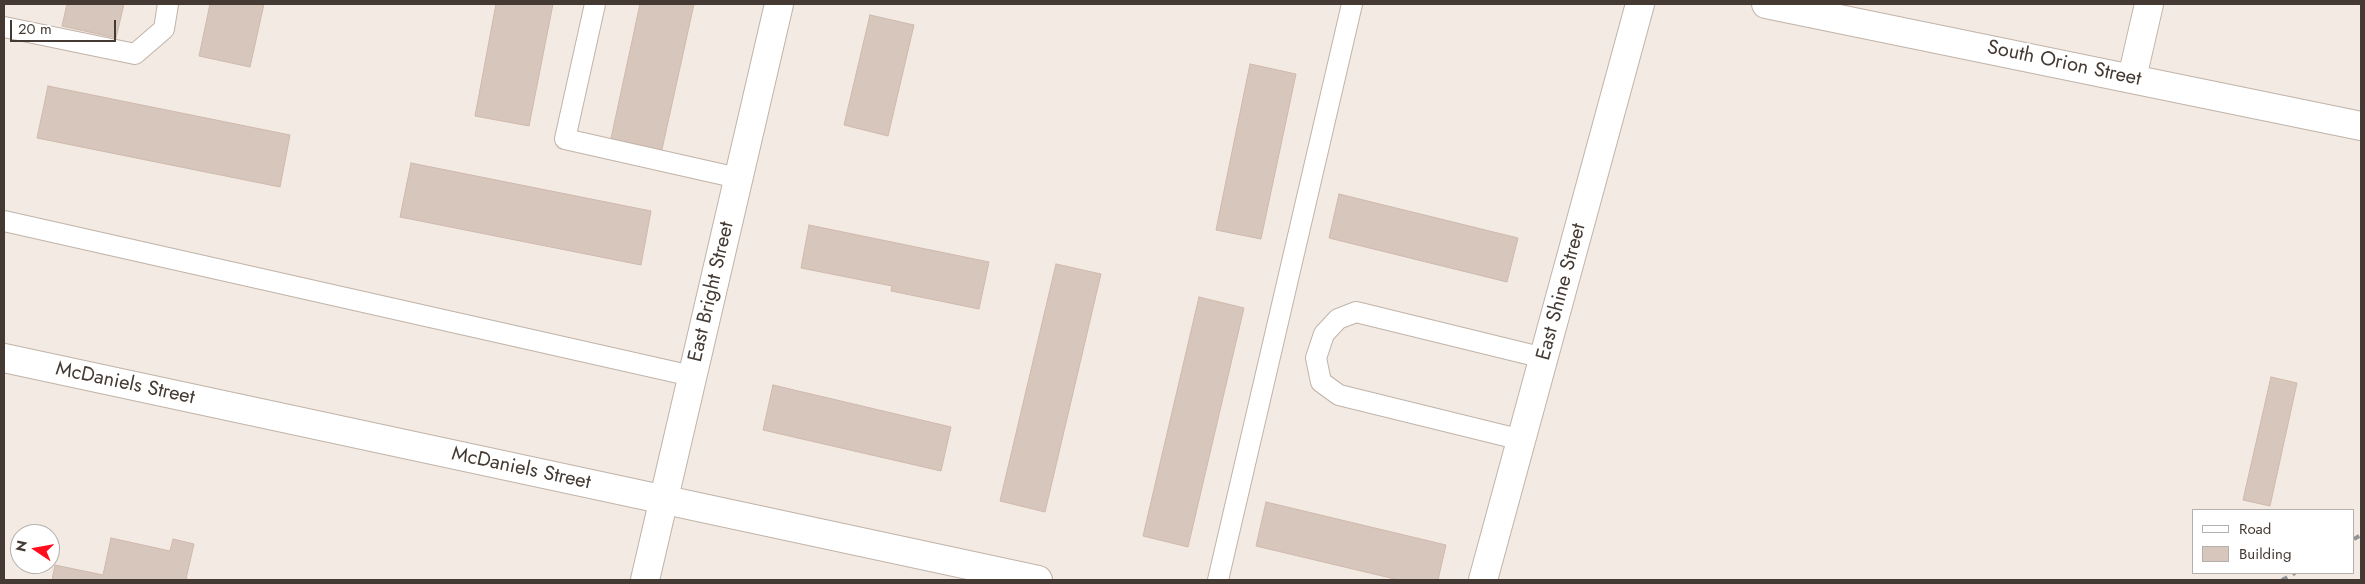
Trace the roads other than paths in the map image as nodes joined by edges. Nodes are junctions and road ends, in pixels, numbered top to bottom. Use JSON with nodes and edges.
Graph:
{"nodes":[{"id":1,"x":168,"y":4,"type":"edge"},
{"id":2,"x":595,"y":4,"type":"edge"},
{"id":3,"x":779,"y":4,"type":"edge"},
{"id":4,"x":1352,"y":4,"type":"edge"},
{"id":5,"x":1640,"y":4,"type":"edge"},
{"id":6,"x":1766,"y":4,"type":"edge"},
{"id":7,"x":2149,"y":4,"type":"edge"},
{"id":8,"x":4,"y":27,"type":"edge"},
{"id":9,"x":2132,"y":78,"type":"junction"},
{"id":10,"x":2361,"y":126,"type":"edge"},
{"id":11,"x":738,"y":178,"type":"junction"},
{"id":12,"x":4,"y":222,"type":"edge"},
{"id":13,"x":4,"y":358,"type":"edge"},
{"id":14,"x":1544,"y":358,"type":"junction"},
{"id":15,"x":692,"y":376,"type":"junction"},
{"id":16,"x":1522,"y":440,"type":"junction"},
{"id":17,"x":664,"y":500,"type":"junction"},
{"id":18,"x":645,"y":580,"type":"edge"},
{"id":19,"x":1038,"y":580,"type":"edge"},
{"id":20,"x":1218,"y":580,"type":"edge"},
{"id":21,"x":1483,"y":580,"type":"edge"}],
"edges":[{"from":1,"to":8,"type":"lane"},
{"from":2,"to":11,"type":"lane"},
{"from":3,"to":11,"type":"street","name":"East Bright Street"},
{"from":4,"to":20,"type":"lane"},
{"from":5,"to":14,"type":"street","name":"East Shine Street"},
{"from":6,"to":9,"type":"street","name":"South Orion Street"},
{"from":7,"to":9,"type":"street"},
{"from":9,"to":10,"type":"street","name":"South Orion Street"},
{"from":11,"to":15,"type":"street","name":"East Bright Street"},
{"from":12,"to":15,"type":"lane"},
{"from":13,"to":17,"type":"street","name":"McDaniels Street"},
{"from":14,"to":16,"type":"street","name":"East Shine Street"},
{"from":14,"to":16,"type":"lane"},
{"from":15,"to":17,"type":"street","name":"East Bright Street"},
{"from":16,"to":21,"type":"street","name":"East Shine Street"},
{"from":17,"to":18,"type":"street","name":"East Bright Street"},
{"from":17,"to":19,"type":"street","name":"McDaniels Street"}]}
